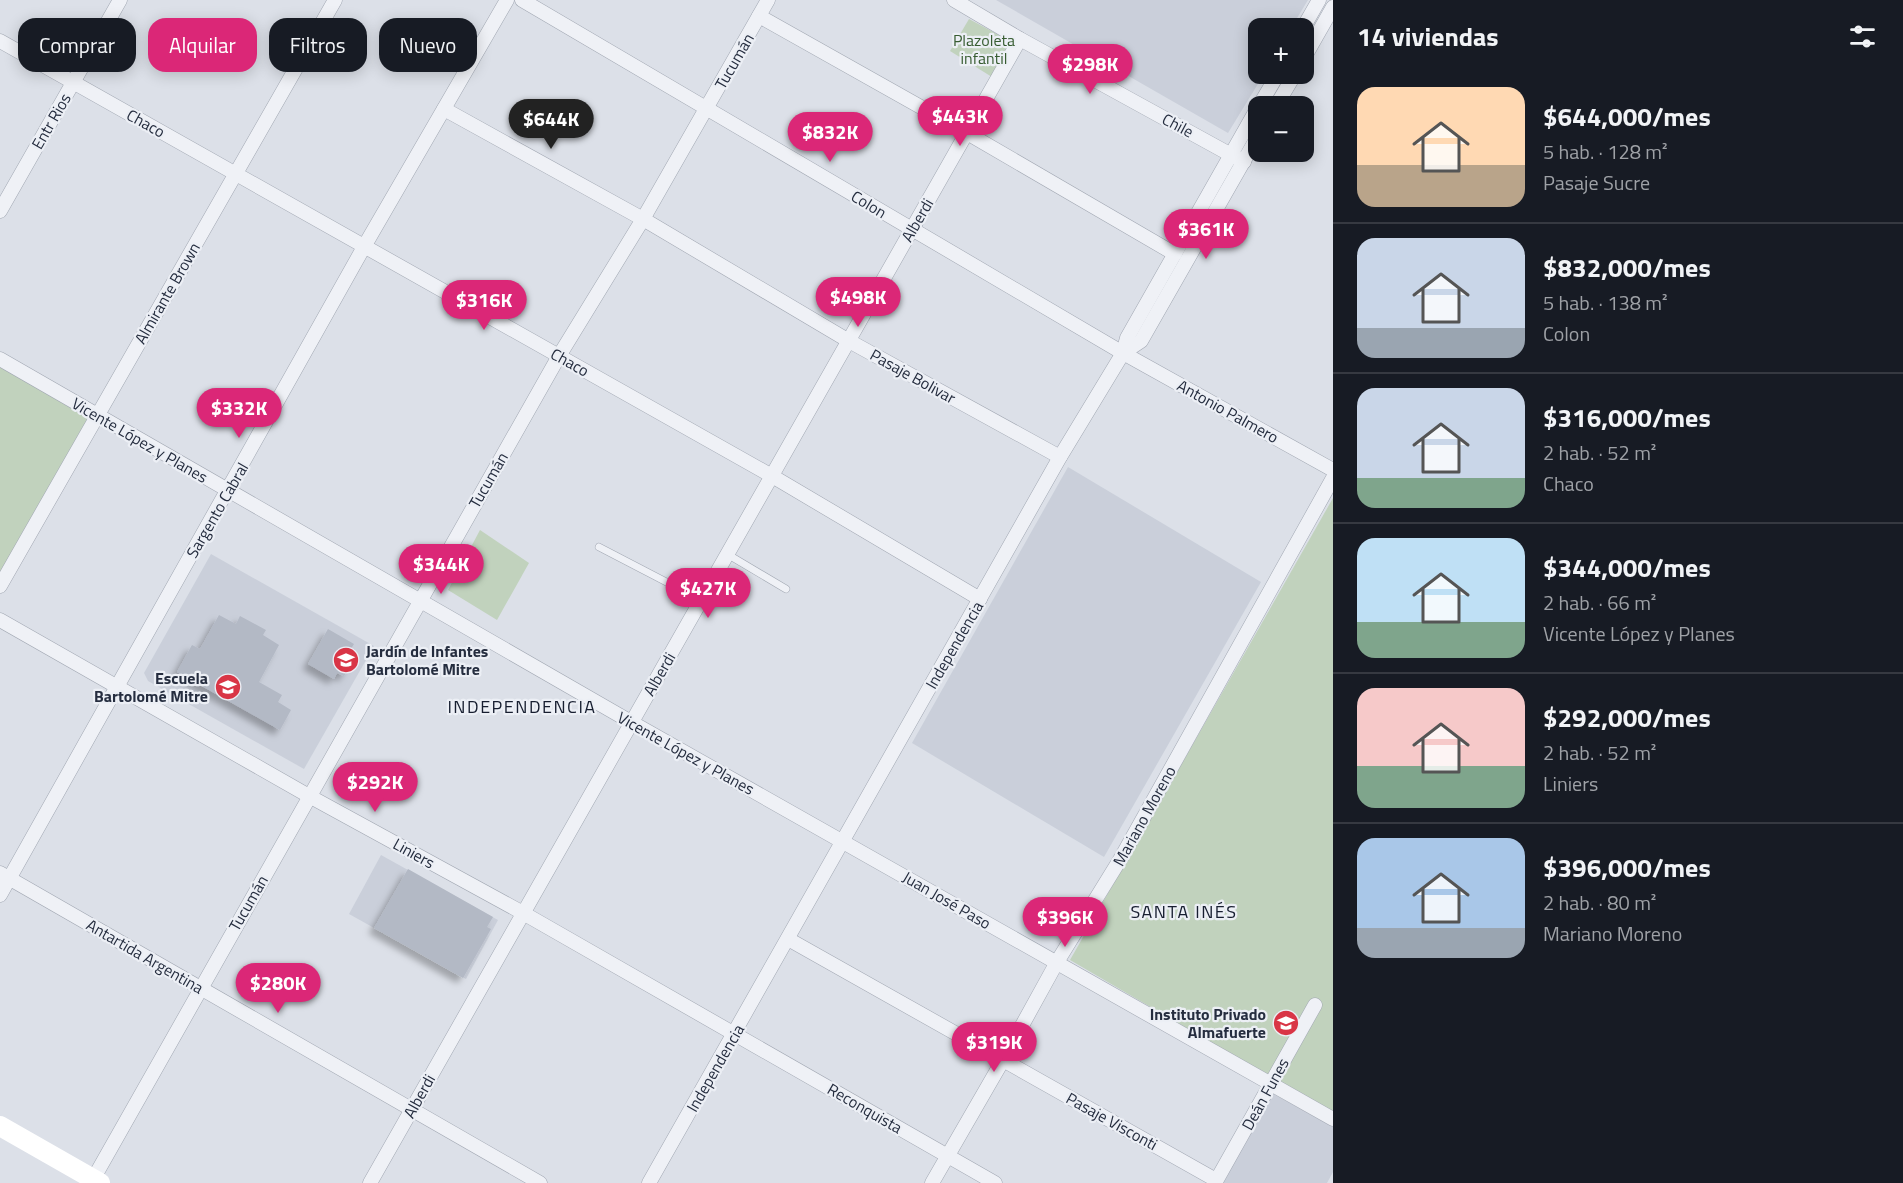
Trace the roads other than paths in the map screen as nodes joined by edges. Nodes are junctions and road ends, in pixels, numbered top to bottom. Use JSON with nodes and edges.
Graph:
{"nodes":[{"id":1,"x":120,"y":0,"type":"edge"},
{"id":2,"x":335,"y":0,"type":"edge"},
{"id":3,"x":507,"y":0,"type":"edge"},
{"id":4,"x":522,"y":0,"type":"edge"},
{"id":5,"x":768,"y":0,"type":"edge"},
{"id":6,"x":954,"y":0,"type":"edge"},
{"id":7,"x":1319,"y":0,"type":"edge"},
{"id":8,"x":1333,"y":7,"type":"edge"},
{"id":9,"x":759,"y":16,"type":"junction"},
{"id":10,"x":1309,"y":18,"type":"edge"},
{"id":11,"x":1020,"y":39,"type":"junction"},
{"id":12,"x":1314,"y":40,"type":"edge"},
{"id":13,"x":0,"y":41,"type":"edge"},
{"id":14,"x":73,"y":82,"type":"junction"},
{"id":15,"x":707,"y":108,"type":"junction"},
{"id":16,"x":444,"y":109,"type":"junction"},
{"id":17,"x":967,"y":132,"type":"junction"},
{"id":18,"x":1248,"y":134,"type":"edge"},
{"id":19,"x":1248,"y":147,"type":"edge"},
{"id":20,"x":1238,"y":158,"type":"junction"},
{"id":21,"x":235,"y":173,"type":"junction"},
{"id":22,"x":0,"y":211,"type":"edge"},
{"id":23,"x":643,"y":219,"type":"junction"},
{"id":24,"x":912,"y":230,"type":"junction"},
{"id":25,"x":365,"y":245,"type":"junction"},
{"id":26,"x":1176,"y":254,"type":"junction"},
{"id":27,"x":849,"y":341,"type":"junction"},
{"id":28,"x":1123,"y":353,"type":"junction"},
{"id":29,"x":559,"y":356,"type":"junction"},
{"id":30,"x":0,"y":359,"type":"edge"},
{"id":31,"x":97,"y":416,"type":"junction"},
{"id":32,"x":1060,"y":458,"type":"junction"},
{"id":33,"x":1333,"y":470,"type":"edge"},
{"id":34,"x":772,"y":476,"type":"junction"},
{"id":35,"x":1333,"y":478,"type":"edge"},
{"id":36,"x":228,"y":491,"type":"junction"},
{"id":37,"x":599,"y":547,"type":"dead end"},
{"id":38,"x":727,"y":554,"type":"junction"},
{"id":39,"x":0,"y":586,"type":"edge"},
{"id":40,"x":786,"y":589,"type":"dead end"},
{"id":41,"x":980,"y":599,"type":"junction"},
{"id":42,"x":420,"y":600,"type":"junction"},
{"id":43,"x":701,"y":600,"type":"junction"},
{"id":44,"x":0,"y":620,"type":"edge"},
{"id":45,"x":117,"y":686,"type":"junction"},
{"id":46,"x":631,"y":722,"type":"junction"},
{"id":47,"x":309,"y":795,"type":"junction"},
{"id":48,"x":843,"y":841,"type":"junction"},
{"id":49,"x":5,"y":875,"type":"edge"},
{"id":50,"x":0,"y":895,"type":"edge"},
{"id":51,"x":523,"y":913,"type":"junction"},
{"id":52,"x":788,"y":939,"type":"junction"},
{"id":53,"x":1057,"y":962,"type":"junction"},
{"id":54,"x":200,"y":987,"type":"junction"},
{"id":55,"x":1315,"y":1005,"type":"dead end"},
{"id":56,"x":734,"y":1033,"type":"junction"},
{"id":57,"x":1003,"y":1060,"type":"junction"},
{"id":58,"x":1270,"y":1084,"type":"junction"},
{"id":59,"x":411,"y":1109,"type":"junction"},
{"id":60,"x":1333,"y":1119,"type":"edge"},
{"id":61,"x":0,"y":1126,"type":"edge"},
{"id":62,"x":947,"y":1156,"type":"junction"},
{"id":63,"x":95,"y":1182,"type":"edge"},
{"id":64,"x":1216,"y":1182,"type":"edge"},
{"id":65,"x":370,"y":1183,"type":"edge"},
{"id":66,"x":540,"y":1183,"type":"edge"},
{"id":67,"x":649,"y":1183,"type":"edge"},
{"id":68,"x":932,"y":1183,"type":"edge"},
{"id":69,"x":995,"y":1183,"type":"edge"}],
"edges":[{"from":1,"to":14,"type":"street","name":"Entr Rios"},
{"from":2,"to":21,"type":"street","name":"Almirante Brown"},
{"from":3,"to":16,"type":"street","name":"Sargento Cabral"},
{"from":4,"to":15,"type":"street","name":"Colon"},
{"from":5,"to":9,"type":"street","name":"Tucumán"},
{"from":6,"to":11,"type":"street","name":"Chile"},
{"from":7,"to":10,"type":"street"},
{"from":8,"to":12,"type":"street"},
{"from":9,"to":15,"type":"street","name":"Tucumán"},
{"from":9,"to":17,"type":"street"},
{"from":11,"to":17,"type":"street","name":"Alberdi"},
{"from":11,"to":20,"type":"street","name":"Chile"},
{"from":13,"to":14,"type":"street","name":"Chaco"},
{"from":14,"to":21,"type":"street","name":"Chaco"},
{"from":14,"to":22,"type":"street","name":"Entr Rios"},
{"from":15,"to":23,"type":"street","name":"Tucumán"},
{"from":15,"to":24,"type":"street","name":"Colon"},
{"from":16,"to":23,"type":"street","name":"Pasaje Bolivar"},
{"from":16,"to":25,"type":"street","name":"Sargento Cabral"},
{"from":17,"to":24,"type":"street","name":"Alberdi"},
{"from":17,"to":26,"type":"street"},
{"from":18,"to":20,"type":"street","name":"Independencia"},
{"from":19,"to":20,"type":"street"},
{"from":20,"to":26,"type":"street","name":"Independencia"},
{"from":20,"to":28,"type":"street"},
{"from":21,"to":25,"type":"street","name":"Chaco"},
{"from":21,"to":31,"type":"street","name":"Almirante Brown"},
{"from":23,"to":27,"type":"street","name":"Pasaje Bolivar"},
{"from":23,"to":29,"type":"street","name":"Tucumán"},
{"from":24,"to":27,"type":"street","name":"Alberdi"},
{"from":24,"to":28,"type":"street","name":"Colon"},
{"from":25,"to":29,"type":"street","name":"Chaco"},
{"from":25,"to":36,"type":"street","name":"Sargento Cabral"},
{"from":26,"to":28,"type":"street","name":"Independencia"},
{"from":27,"to":32,"type":"street","name":"Pasaje Bolivar"},
{"from":27,"to":34,"type":"street","name":"Alberdi"},
{"from":28,"to":32,"type":"street","name":"Independencia"},
{"from":28,"to":33,"type":"street","name":"Antonio Palmero"},
{"from":29,"to":34,"type":"street","name":"Chaco"},
{"from":29,"to":42,"type":"street","name":"Tucumán"},
{"from":30,"to":31,"type":"street","name":"Vicente López y Planes"},
{"from":31,"to":36,"type":"street","name":"Vicente López y Planes"},
{"from":31,"to":39,"type":"street","name":"Almirante Brown"},
{"from":32,"to":41,"type":"street","name":"Independencia"},
{"from":34,"to":38,"type":"street","name":"Alberdi"},
{"from":34,"to":41,"type":"street","name":"Chaco"},
{"from":35,"to":53,"type":"street","name":"Mariano Moreno"},
{"from":36,"to":42,"type":"street","name":"Vicente López y Planes"},
{"from":36,"to":45,"type":"street","name":"Sargento Cabral"},
{"from":37,"to":43,"type":"lane"},
{"from":38,"to":40,"type":"lane"},
{"from":38,"to":43,"type":"street","name":"Alberdi"},
{"from":41,"to":48,"type":"street","name":"Independencia"},
{"from":42,"to":46,"type":"street","name":"Vicente López y Planes"},
{"from":42,"to":47,"type":"street","name":"Tucumán"},
{"from":43,"to":46,"type":"street","name":"Alberdi"},
{"from":44,"to":45,"type":"street","name":"Liniers"},
{"from":45,"to":47,"type":"street","name":"Liniers"},
{"from":45,"to":49,"type":"street","name":"Sargento Cabral"},
{"from":46,"to":48,"type":"street","name":"Vicente López y Planes"},
{"from":46,"to":51,"type":"street","name":"Alberdi"},
{"from":47,"to":51,"type":"street","name":"Liniers"},
{"from":47,"to":54,"type":"street","name":"Tucumán"},
{"from":48,"to":52,"type":"street","name":"Independencia"},
{"from":48,"to":53,"type":"street","name":"Juan José Paso"},
{"from":49,"to":50,"type":"street","name":"Sargento Cabral"},
{"from":49,"to":54,"type":"street","name":"Antartida Argentina"},
{"from":51,"to":56,"type":"street","name":"Liniers"},
{"from":51,"to":59,"type":"street","name":"Alberdi"},
{"from":52,"to":56,"type":"street","name":"Independencia"},
{"from":52,"to":57,"type":"street","name":"Pasaje Visconti"},
{"from":53,"to":57,"type":"street","name":"Mariano Moreno"},
{"from":53,"to":58,"type":"street","name":"Juan José Paso"},
{"from":54,"to":59,"type":"street","name":"Antartida Argentina"},
{"from":54,"to":63,"type":"street","name":"Tucumán"},
{"from":55,"to":58,"type":"street","name":"Deán Funes"},
{"from":56,"to":62,"type":"street","name":"Reconquista"},
{"from":56,"to":67,"type":"street","name":"Independencia"},
{"from":57,"to":62,"type":"street","name":"Mariano Moreno"},
{"from":57,"to":64,"type":"street","name":"Pasaje Visconti"},
{"from":58,"to":60,"type":"street","name":"Juan José Paso"},
{"from":58,"to":64,"type":"street","name":"Deán Funes"},
{"from":59,"to":65,"type":"street","name":"Alberdi"},
{"from":59,"to":66,"type":"street","name":"Antartida Argentina"},
{"from":61,"to":63,"type":"main road"},
{"from":62,"to":68,"type":"street","name":"Mariano Moreno"},
{"from":62,"to":69,"type":"street","name":"Reconquista"}]}
